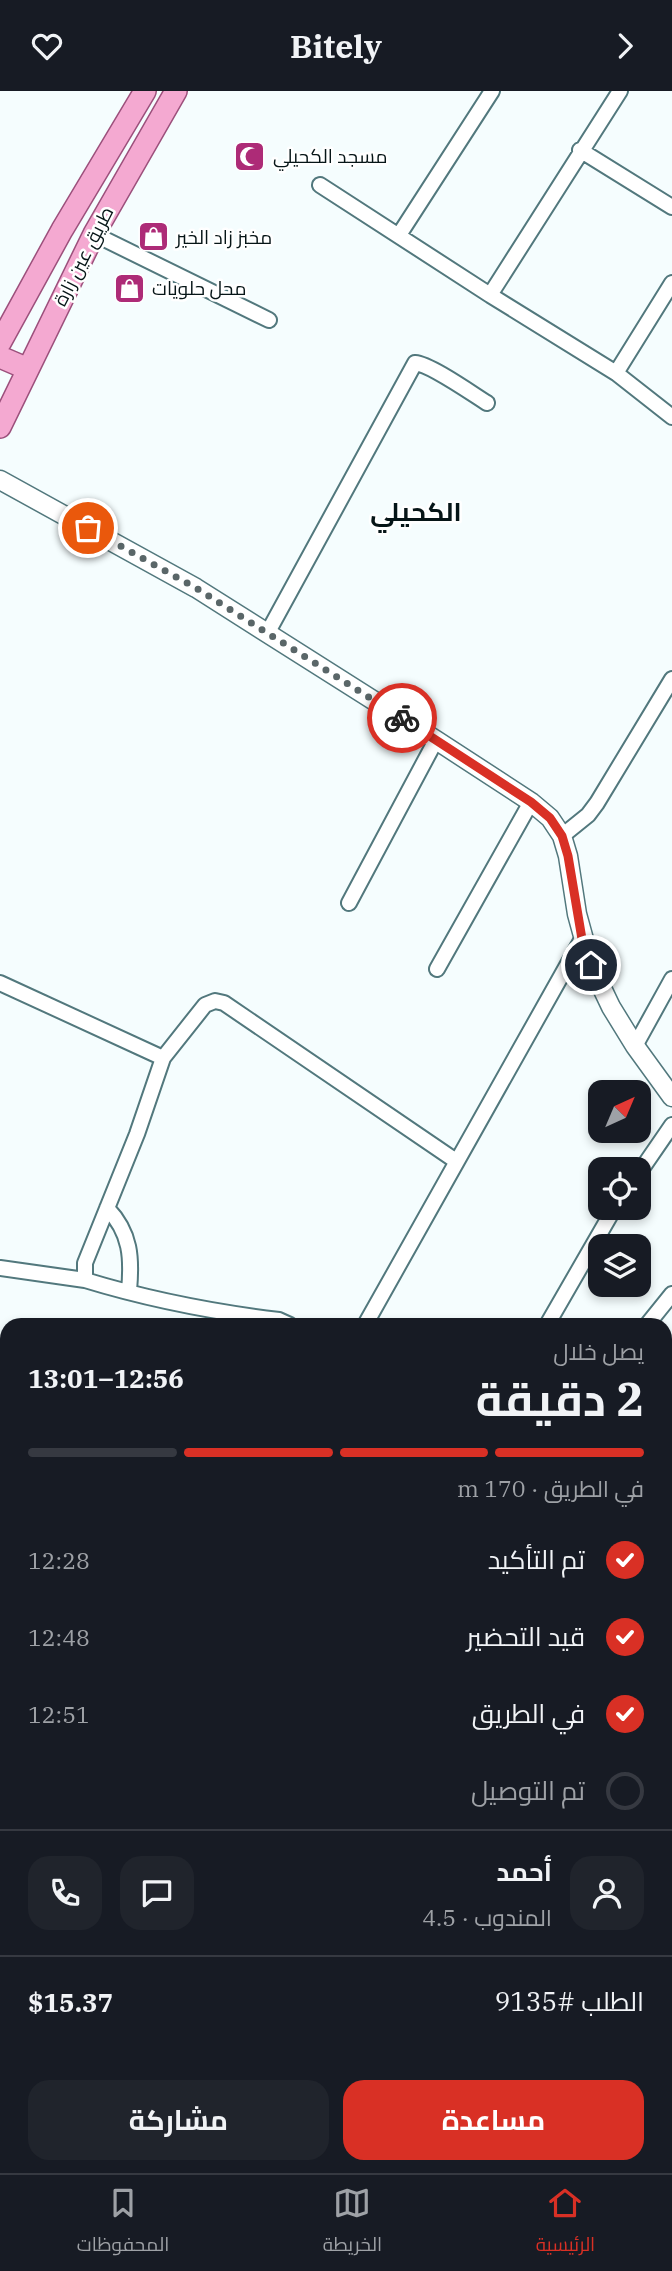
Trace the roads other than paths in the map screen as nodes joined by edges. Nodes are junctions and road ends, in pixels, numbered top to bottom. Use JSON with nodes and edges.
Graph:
{"nodes":[{"id":1,"x":145,"y":91,"type":"edge"},
{"id":2,"x":176,"y":91,"type":"edge"},
{"id":3,"x":492,"y":91,"type":"edge"},
{"id":4,"x":620,"y":91,"type":"edge"},
{"id":5,"x":580,"y":151,"type":"junction"},
{"id":6,"x":320,"y":185,"type":"dead end"},
{"id":7,"x":672,"y":207,"type":"edge"},
{"id":8,"x":94,"y":234,"type":"junction"},
{"id":9,"x":399,"y":235,"type":"junction"},
{"id":10,"x":672,"y":283,"type":"edge"},
{"id":11,"x":490,"y":295,"type":"junction"},
{"id":12,"x":269,"y":320,"type":"dead end"},
{"id":13,"x":0,"y":343,"type":"edge"},
{"id":14,"x":0,"y":357,"type":"edge"},
{"id":15,"x":28,"y":369,"type":"junction"},
{"id":16,"x":616,"y":373,"type":"junction"},
{"id":17,"x":487,"y":403,"type":"dead end"},
{"id":18,"x":672,"y":417,"type":"edge"},
{"id":19,"x":0,"y":427,"type":"edge"},
{"id":20,"x":0,"y":480,"type":"edge"},
{"id":21,"x":268,"y":632,"type":"junction"},
{"id":22,"x":672,"y":679,"type":"edge"},
{"id":23,"x":436,"y":740,"type":"junction"},
{"id":24,"x":531,"y":802,"type":"junction"},
{"id":25,"x":562,"y":836,"type":"junction"},
{"id":26,"x":349,"y":903,"type":"dead end"},
{"id":27,"x":582,"y":939,"type":"junction"},
{"id":28,"x":437,"y":969,"type":"dead end"},
{"id":29,"x":672,"y":979,"type":"edge"},
{"id":30,"x":0,"y":983,"type":"edge"},
{"id":31,"x":635,"y":1046,"type":"junction"},
{"id":32,"x":163,"y":1058,"type":"junction"},
{"id":33,"x":672,"y":1097,"type":"edge"},
{"id":34,"x":672,"y":1125,"type":"edge"},
{"id":35,"x":650,"y":1157,"type":"edge"},
{"id":36,"x":456,"y":1161,"type":"junction"},
{"id":37,"x":107,"y":1208,"type":"junction"},
{"id":38,"x":608,"y":1220,"type":"edge"},
{"id":39,"x":0,"y":1268,"type":"edge"},
{"id":40,"x":85,"y":1280,"type":"junction"},
{"id":41,"x":128,"y":1291,"type":"junction"},
{"id":42,"x":672,"y":1294,"type":"edge"},
{"id":43,"x":253,"y":1318,"type":"edge"},
{"id":44,"x":369,"y":1318,"type":"edge"},
{"id":45,"x":551,"y":1318,"type":"edge"},
{"id":46,"x":653,"y":1318,"type":"edge"}],
"edges":[{"from":1,"to":13,"type":"main road","name":"طريق عين زارة"},
{"from":2,"to":8,"type":"main road","name":"طريق عين زارة"},
{"from":3,"to":9,"type":"street"},
{"from":4,"to":5,"type":"street"},
{"from":5,"to":7,"type":"street"},
{"from":5,"to":11,"type":"street"},
{"from":6,"to":9,"type":"street"},
{"from":8,"to":12,"type":"street"},
{"from":8,"to":15,"type":"main road","name":"طريق عين زارة"},
{"from":9,"to":11,"type":"street"},
{"from":10,"to":16,"type":"street"},
{"from":11,"to":16,"type":"street"},
{"from":14,"to":15,"type":"main road"},
{"from":15,"to":19,"type":"main road","name":"طريق عين زارة"},
{"from":16,"to":18,"type":"street"},
{"from":17,"to":21,"type":"street"},
{"from":20,"to":21,"type":"street"},
{"from":21,"to":23,"type":"street"},
{"from":22,"to":25,"type":"street"},
{"from":23,"to":24,"type":"street"},
{"from":23,"to":26,"type":"street"},
{"from":24,"to":25,"type":"street"},
{"from":24,"to":28,"type":"street"},
{"from":25,"to":27,"type":"street"},
{"from":27,"to":31,"type":"street"},
{"from":27,"to":36,"type":"street"},
{"from":29,"to":31,"type":"street"},
{"from":30,"to":32,"type":"street"},
{"from":31,"to":33,"type":"street"},
{"from":32,"to":36,"type":"street"},
{"from":32,"to":37,"type":"street"},
{"from":34,"to":35,"type":"street"},
{"from":36,"to":44,"type":"street"},
{"from":37,"to":40,"type":"street"},
{"from":37,"to":41,"type":"street"},
{"from":38,"to":45,"type":"street"},
{"from":39,"to":40,"type":"street"},
{"from":40,"to":41,"type":"street"},
{"from":41,"to":43,"type":"street"},
{"from":42,"to":46,"type":"street"}]}
